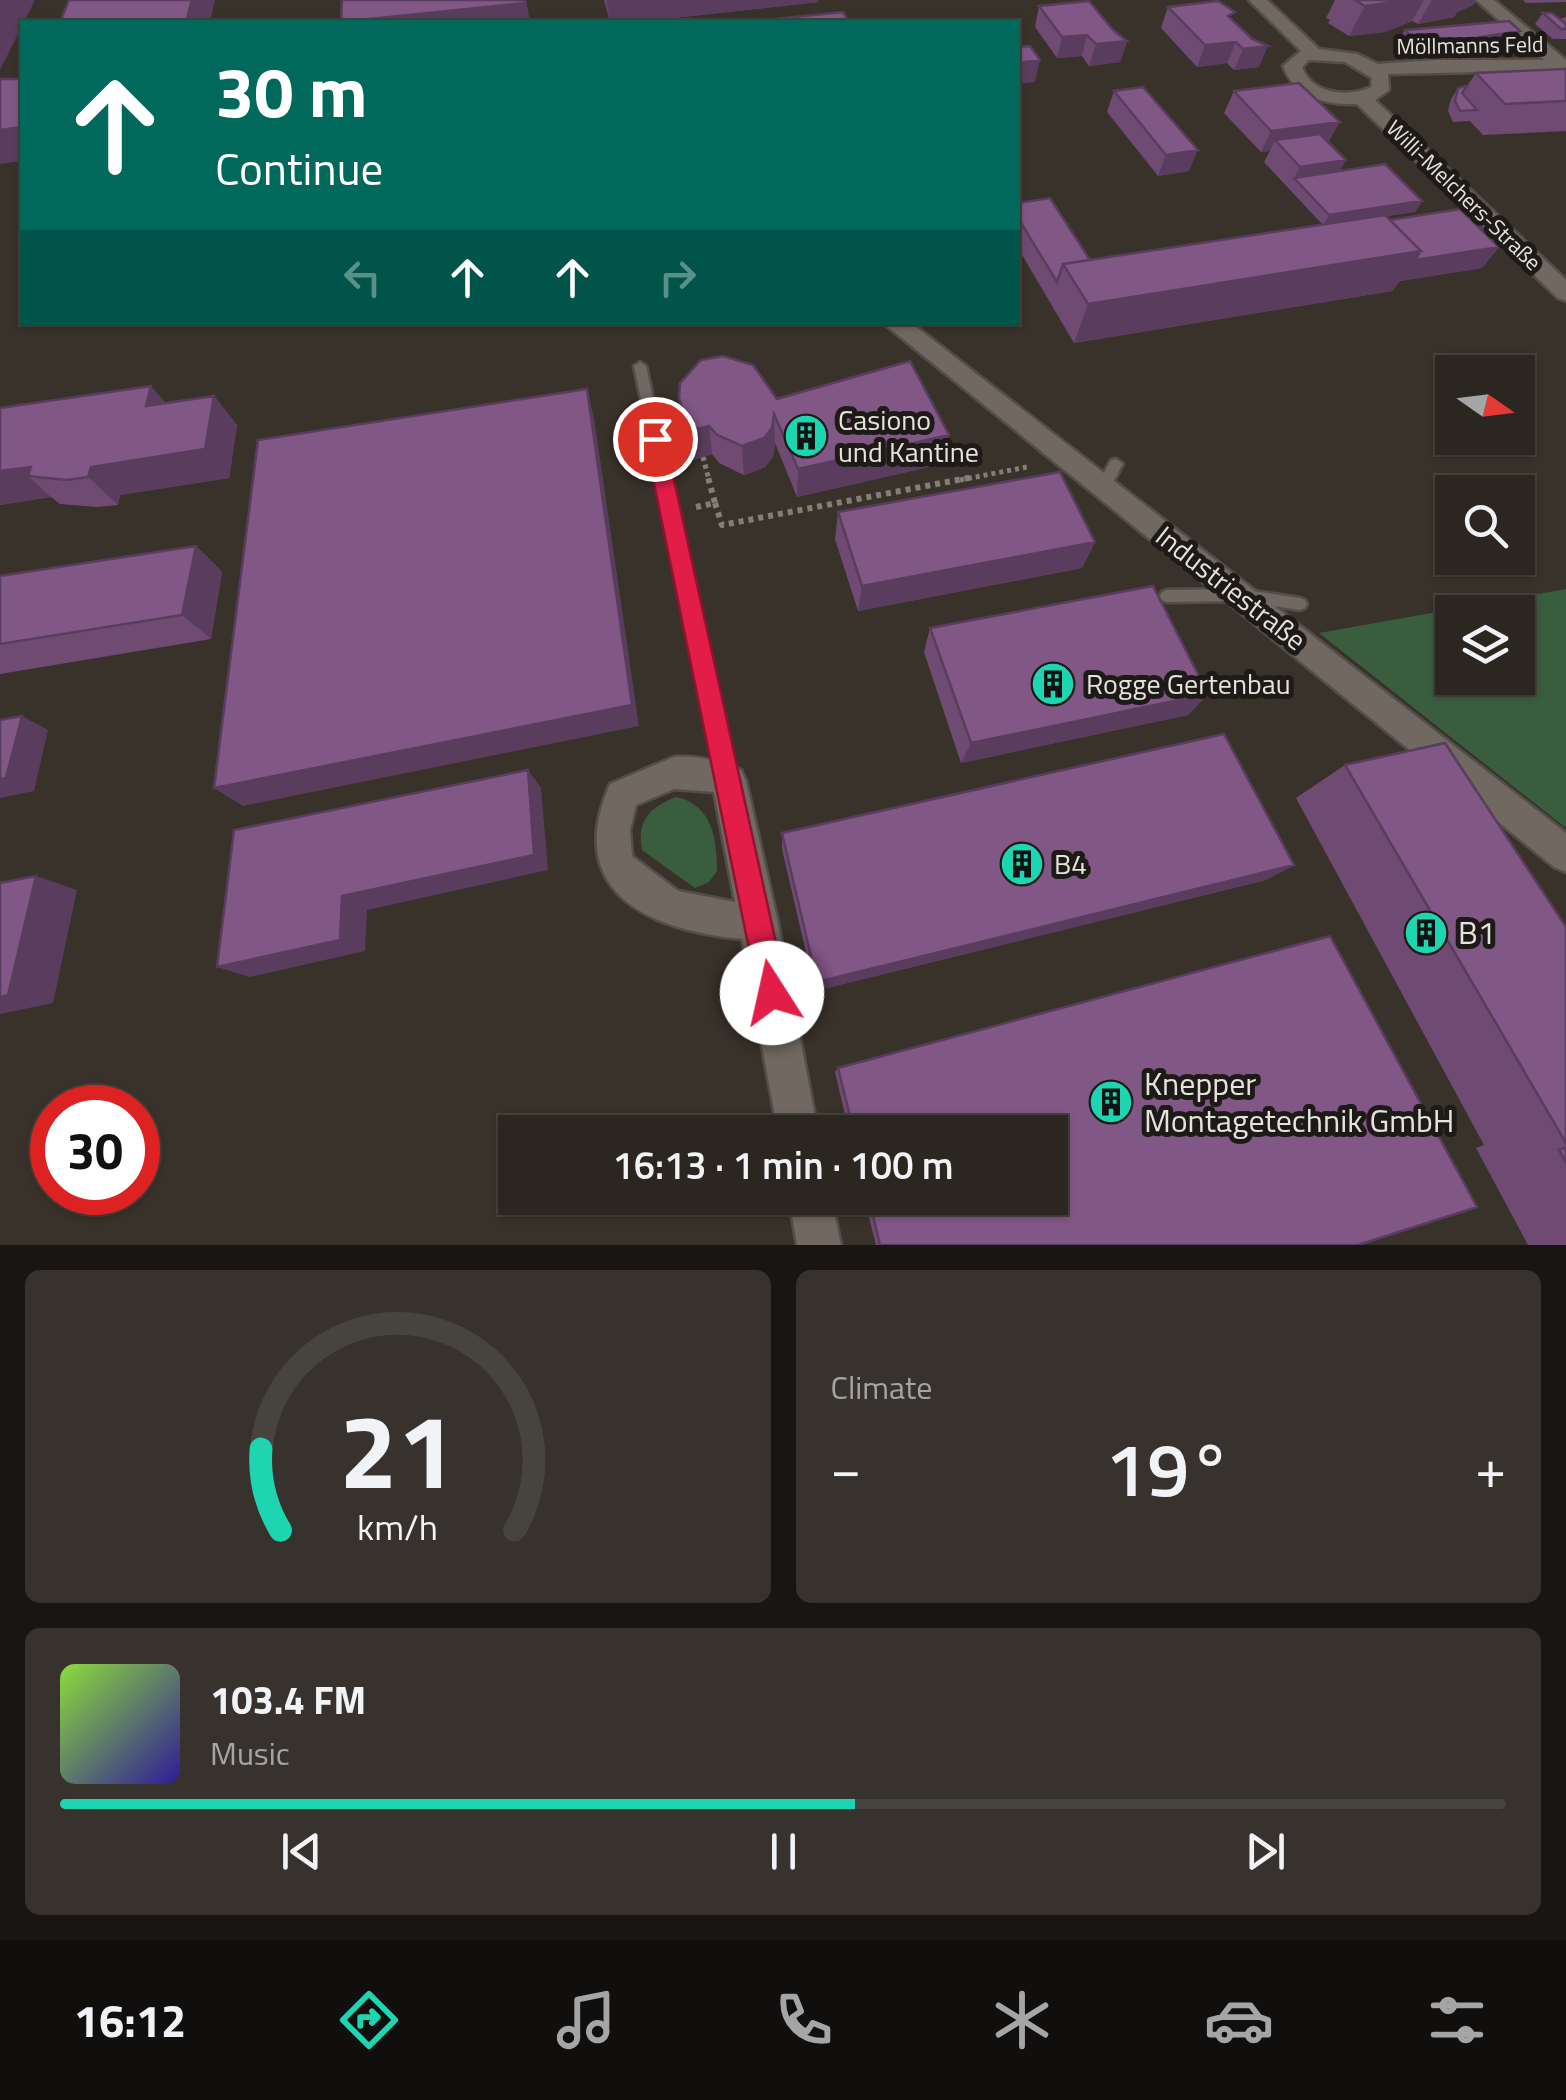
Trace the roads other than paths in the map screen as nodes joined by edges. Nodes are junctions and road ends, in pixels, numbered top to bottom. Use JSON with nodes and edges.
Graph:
{"nodes":[{"id":1,"x":1257,"y":0,"type":"edge"},
{"id":2,"x":1484,"y":0,"type":"edge"},
{"id":3,"x":1314,"y":54,"type":"junction"},
{"id":4,"x":1563,"y":65,"type":"edge"},
{"id":5,"x":1376,"y":70,"type":"junction"},
{"id":6,"x":1362,"y":98,"type":"junction"},
{"id":7,"x":1566,"y":293,"type":"edge"},
{"id":8,"x":898,"y":325,"type":"edge"},
{"id":9,"x":640,"y":366,"type":"dead end"},
{"id":10,"x":1238,"y":595,"type":"junction"},
{"id":11,"x":1167,"y":596,"type":"dead end"},
{"id":12,"x":1300,"y":604,"type":"dead end"},
{"id":13,"x":729,"y":780,"type":"junction"},
{"id":14,"x":1566,"y":855,"type":"edge"},
{"id":15,"x":760,"y":923,"type":"junction"},
{"id":16,"x":795,"y":1115,"type":"edge"},
{"id":17,"x":813,"y":1215,"type":"edge"},
{"id":18,"x":819,"y":1245,"type":"edge"}],
"edges":[{"from":1,"to":3,"type":"street"},
{"from":2,"to":4,"type":"street"},
{"from":3,"to":5,"type":"street"},
{"from":3,"to":6,"type":"street"},
{"from":4,"to":5,"type":"street","name":"Möllmanns Feld"},
{"from":5,"to":6,"type":"street"},
{"from":6,"to":7,"type":"street","name":"Willi-Melchers-Straße"},
{"from":8,"to":10,"type":"street","name":"Industriestraße"},
{"from":9,"to":13,"type":"lane"},
{"from":10,"to":11,"type":"lane"},
{"from":10,"to":12,"type":"lane"},
{"from":10,"to":14,"type":"street","name":"Industriestraße"},
{"from":13,"to":15,"type":"street"},
{"from":13,"to":15,"type":"street"},
{"from":15,"to":16,"type":"street"},
{"from":17,"to":18,"type":"street"}]}
